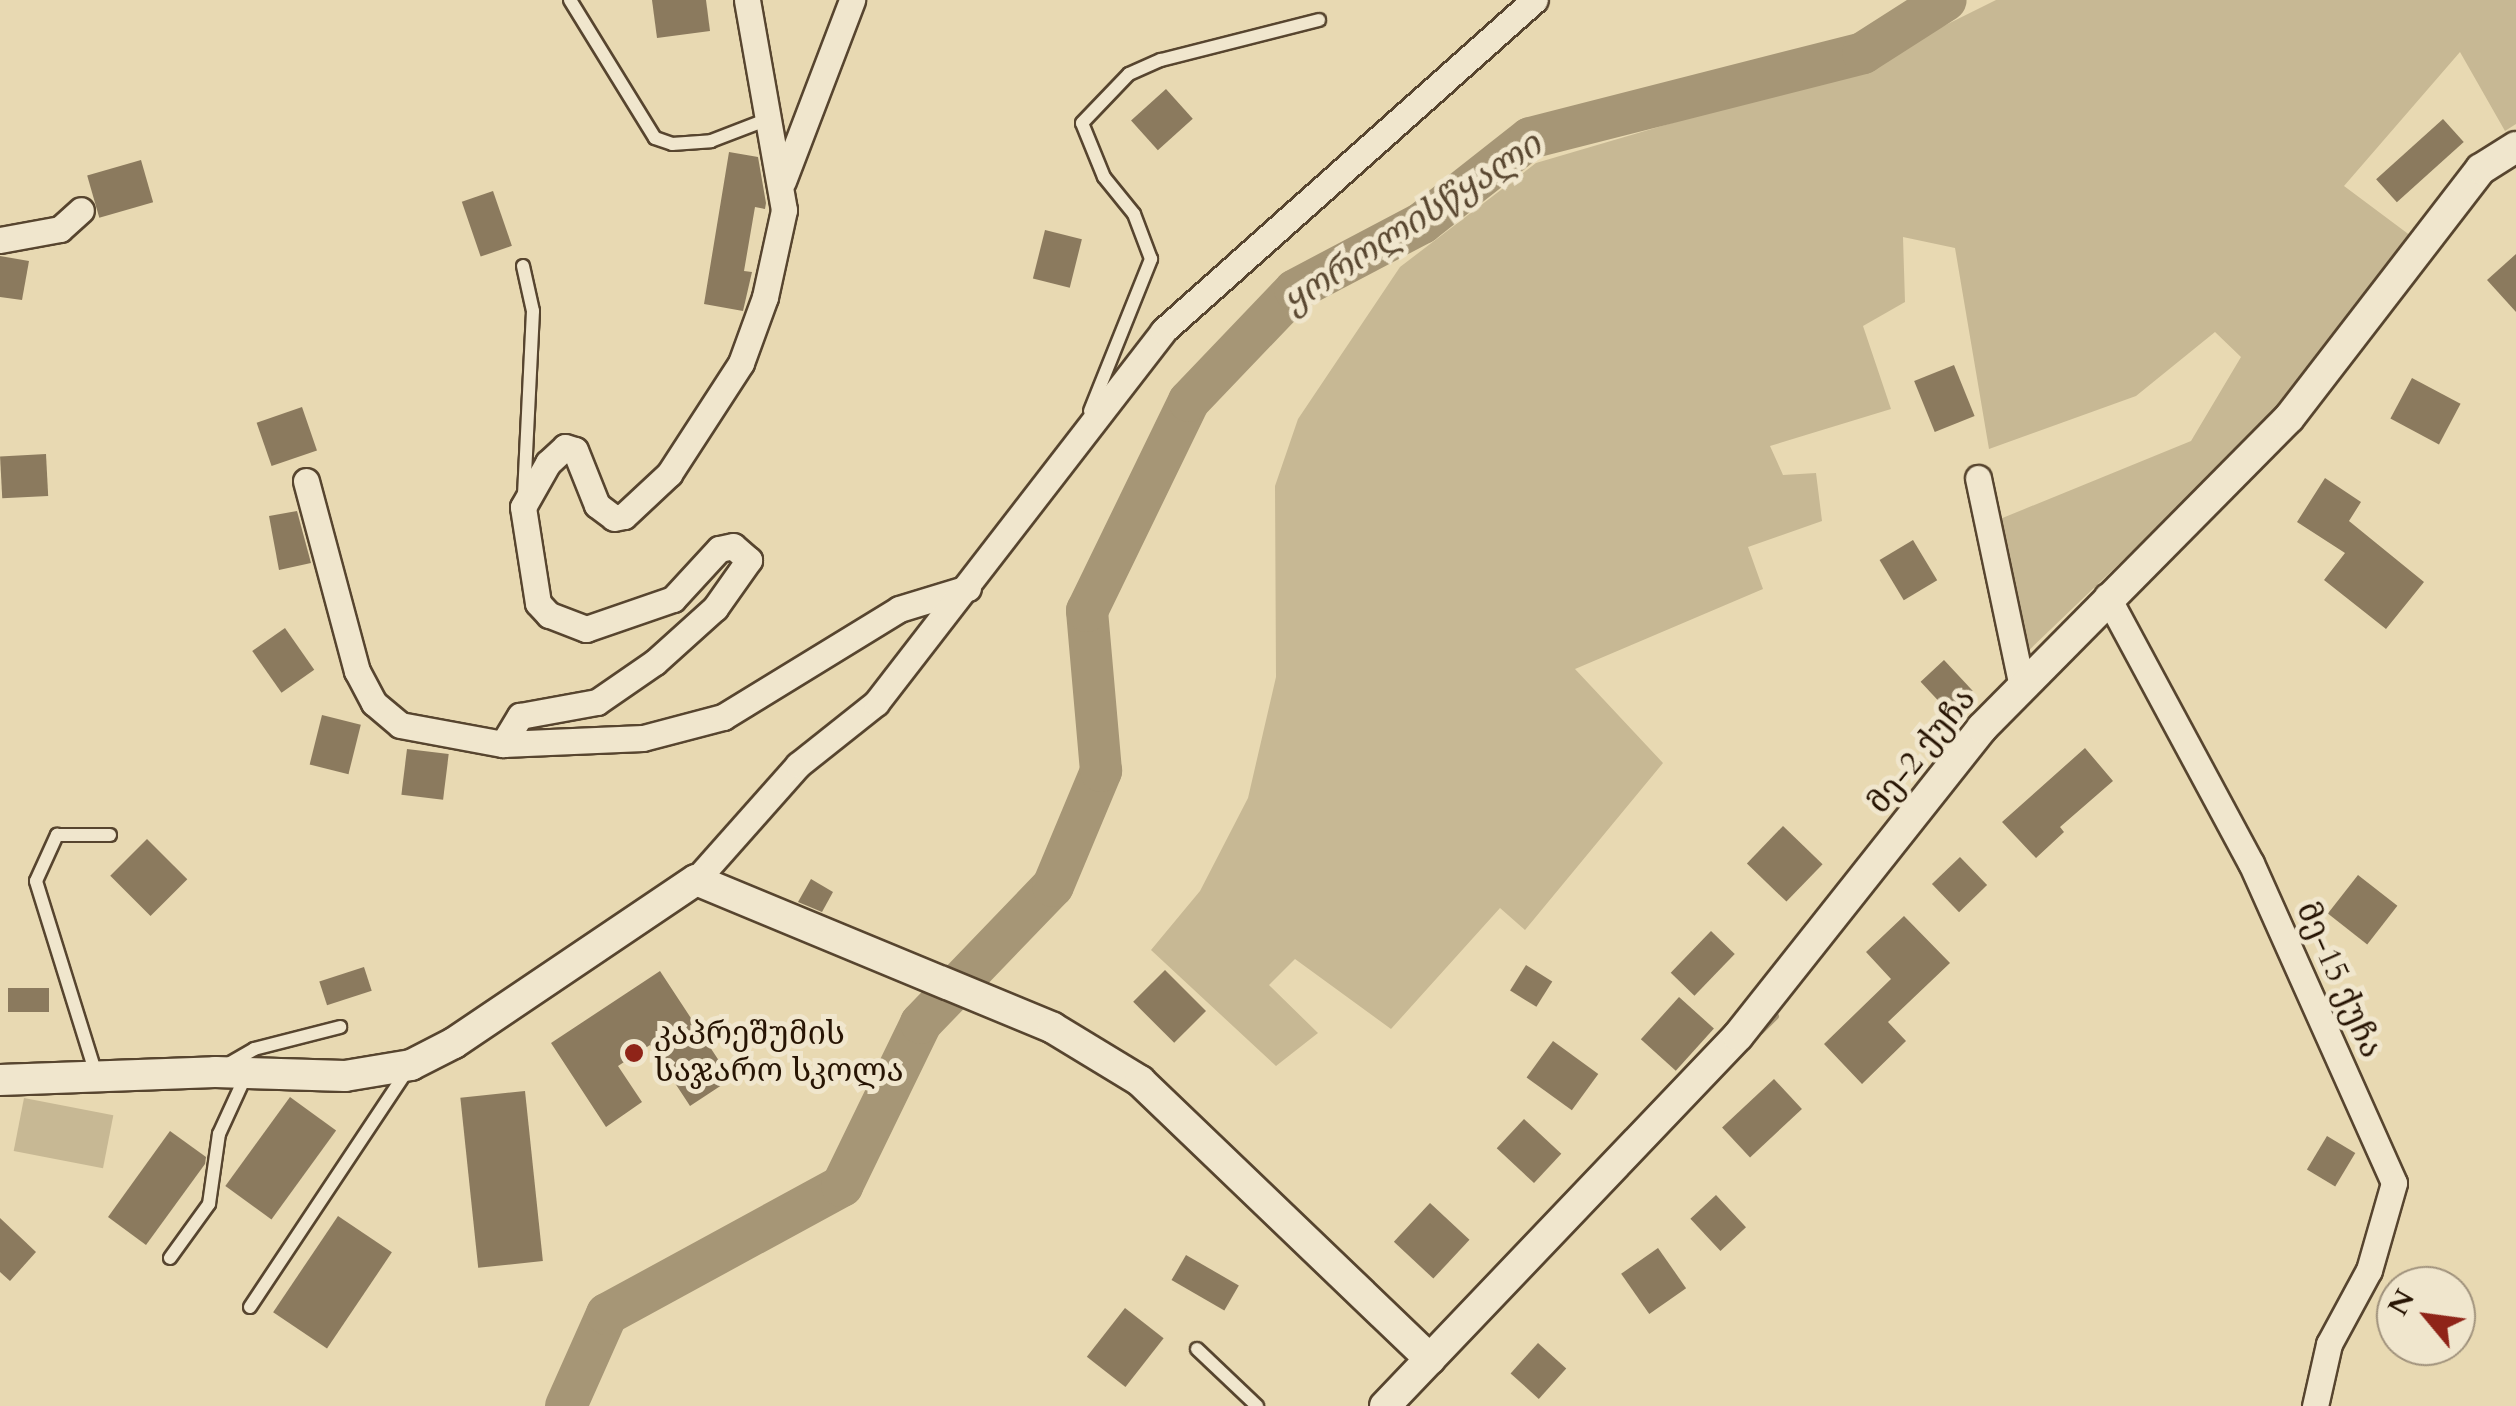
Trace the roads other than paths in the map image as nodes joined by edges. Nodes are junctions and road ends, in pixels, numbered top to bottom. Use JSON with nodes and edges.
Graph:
{"nodes":[{"id":1,"x":570,"y":0,"type":"edge"},
{"id":2,"x":747,"y":0,"type":"edge"},
{"id":3,"x":852,"y":0,"type":"edge"},
{"id":4,"x":1534,"y":0,"type":"edge"},
{"id":5,"x":1319,"y":20,"type":"dead end"},
{"id":6,"x":768,"y":120,"type":"junction"},
{"id":7,"x":2516,"y":147,"type":"edge"},
{"id":8,"x":783,"y":181,"type":"junction"},
{"id":9,"x":81,"y":210,"type":"dead end"},
{"id":10,"x":0,"y":240,"type":"edge"},
{"id":11,"x":523,"y":266,"type":"dead end"},
{"id":12,"x":1079,"y":436,"type":"junction"},
{"id":13,"x":1978,"y":478,"type":"dead end"},
{"id":14,"x":306,"y":481,"type":"dead end"},
{"id":15,"x":524,"y":507,"type":"junction"},
{"id":16,"x":968,"y":588,"type":"junction"},
{"id":17,"x":2107,"y":596,"type":"junction"},
{"id":18,"x":2022,"y":686,"type":"junction"},
{"id":19,"x":503,"y":744,"type":"junction"},
{"id":20,"x":110,"y":835,"type":"dead end"},
{"id":21,"x":696,"y":880,"type":"junction"},
{"id":22,"x":340,"y":1027,"type":"dead end"},
{"id":23,"x":410,"y":1065,"type":"junction"},
{"id":24,"x":214,"y":1072,"type":"junction"},
{"id":25,"x":96,"y":1074,"type":"junction"},
{"id":26,"x":246,"y":1076,"type":"junction"},
{"id":27,"x":0,"y":1080,"type":"edge"},
{"id":28,"x":170,"y":1258,"type":"dead end"},
{"id":29,"x":250,"y":1307,"type":"dead end"},
{"id":30,"x":1196,"y":1349,"type":"dead end"},
{"id":31,"x":1430,"y":1359,"type":"junction"},
{"id":32,"x":1257,"y":1406,"type":"edge"},
{"id":33,"x":1385,"y":1406,"type":"edge"},
{"id":34,"x":2315,"y":1406,"type":"edge"}],
"edges":[{"from":1,"to":6,"type":"lane"},
{"from":2,"to":6,"type":"street"},
{"from":3,"to":8,"type":"street"},
{"from":4,"to":12,"type":"street"},
{"from":5,"to":12,"type":"lane"},
{"from":6,"to":8,"type":"street"},
{"from":7,"to":17,"type":"street","name":"მე-2 ქუჩა"},
{"from":8,"to":15,"type":"street"},
{"from":9,"to":10,"type":"street"},
{"from":11,"to":15,"type":"lane"},
{"from":12,"to":16,"type":"street"},
{"from":13,"to":18,"type":"street"},
{"from":14,"to":19,"type":"street"},
{"from":15,"to":19,"type":"street"},
{"from":16,"to":19,"type":"street"},
{"from":16,"to":21,"type":"street"},
{"from":17,"to":18,"type":"street","name":"მე-2 ქუჩა"},
{"from":17,"to":34,"type":"street","name":"მე-15 ქუჩა"},
{"from":18,"to":31,"type":"street","name":"მე-2 ქუჩა"},
{"from":20,"to":25,"type":"lane"},
{"from":21,"to":23,"type":"street"},
{"from":21,"to":31,"type":"street"},
{"from":22,"to":24,"type":"lane"},
{"from":23,"to":26,"type":"street"},
{"from":23,"to":29,"type":"lane"},
{"from":24,"to":25,"type":"street"},
{"from":24,"to":26,"type":"street"},
{"from":25,"to":27,"type":"street"},
{"from":26,"to":28,"type":"lane"},
{"from":30,"to":32,"type":"lane"},
{"from":31,"to":33,"type":"street","name":"მე-2 ქუჩა"}]}
